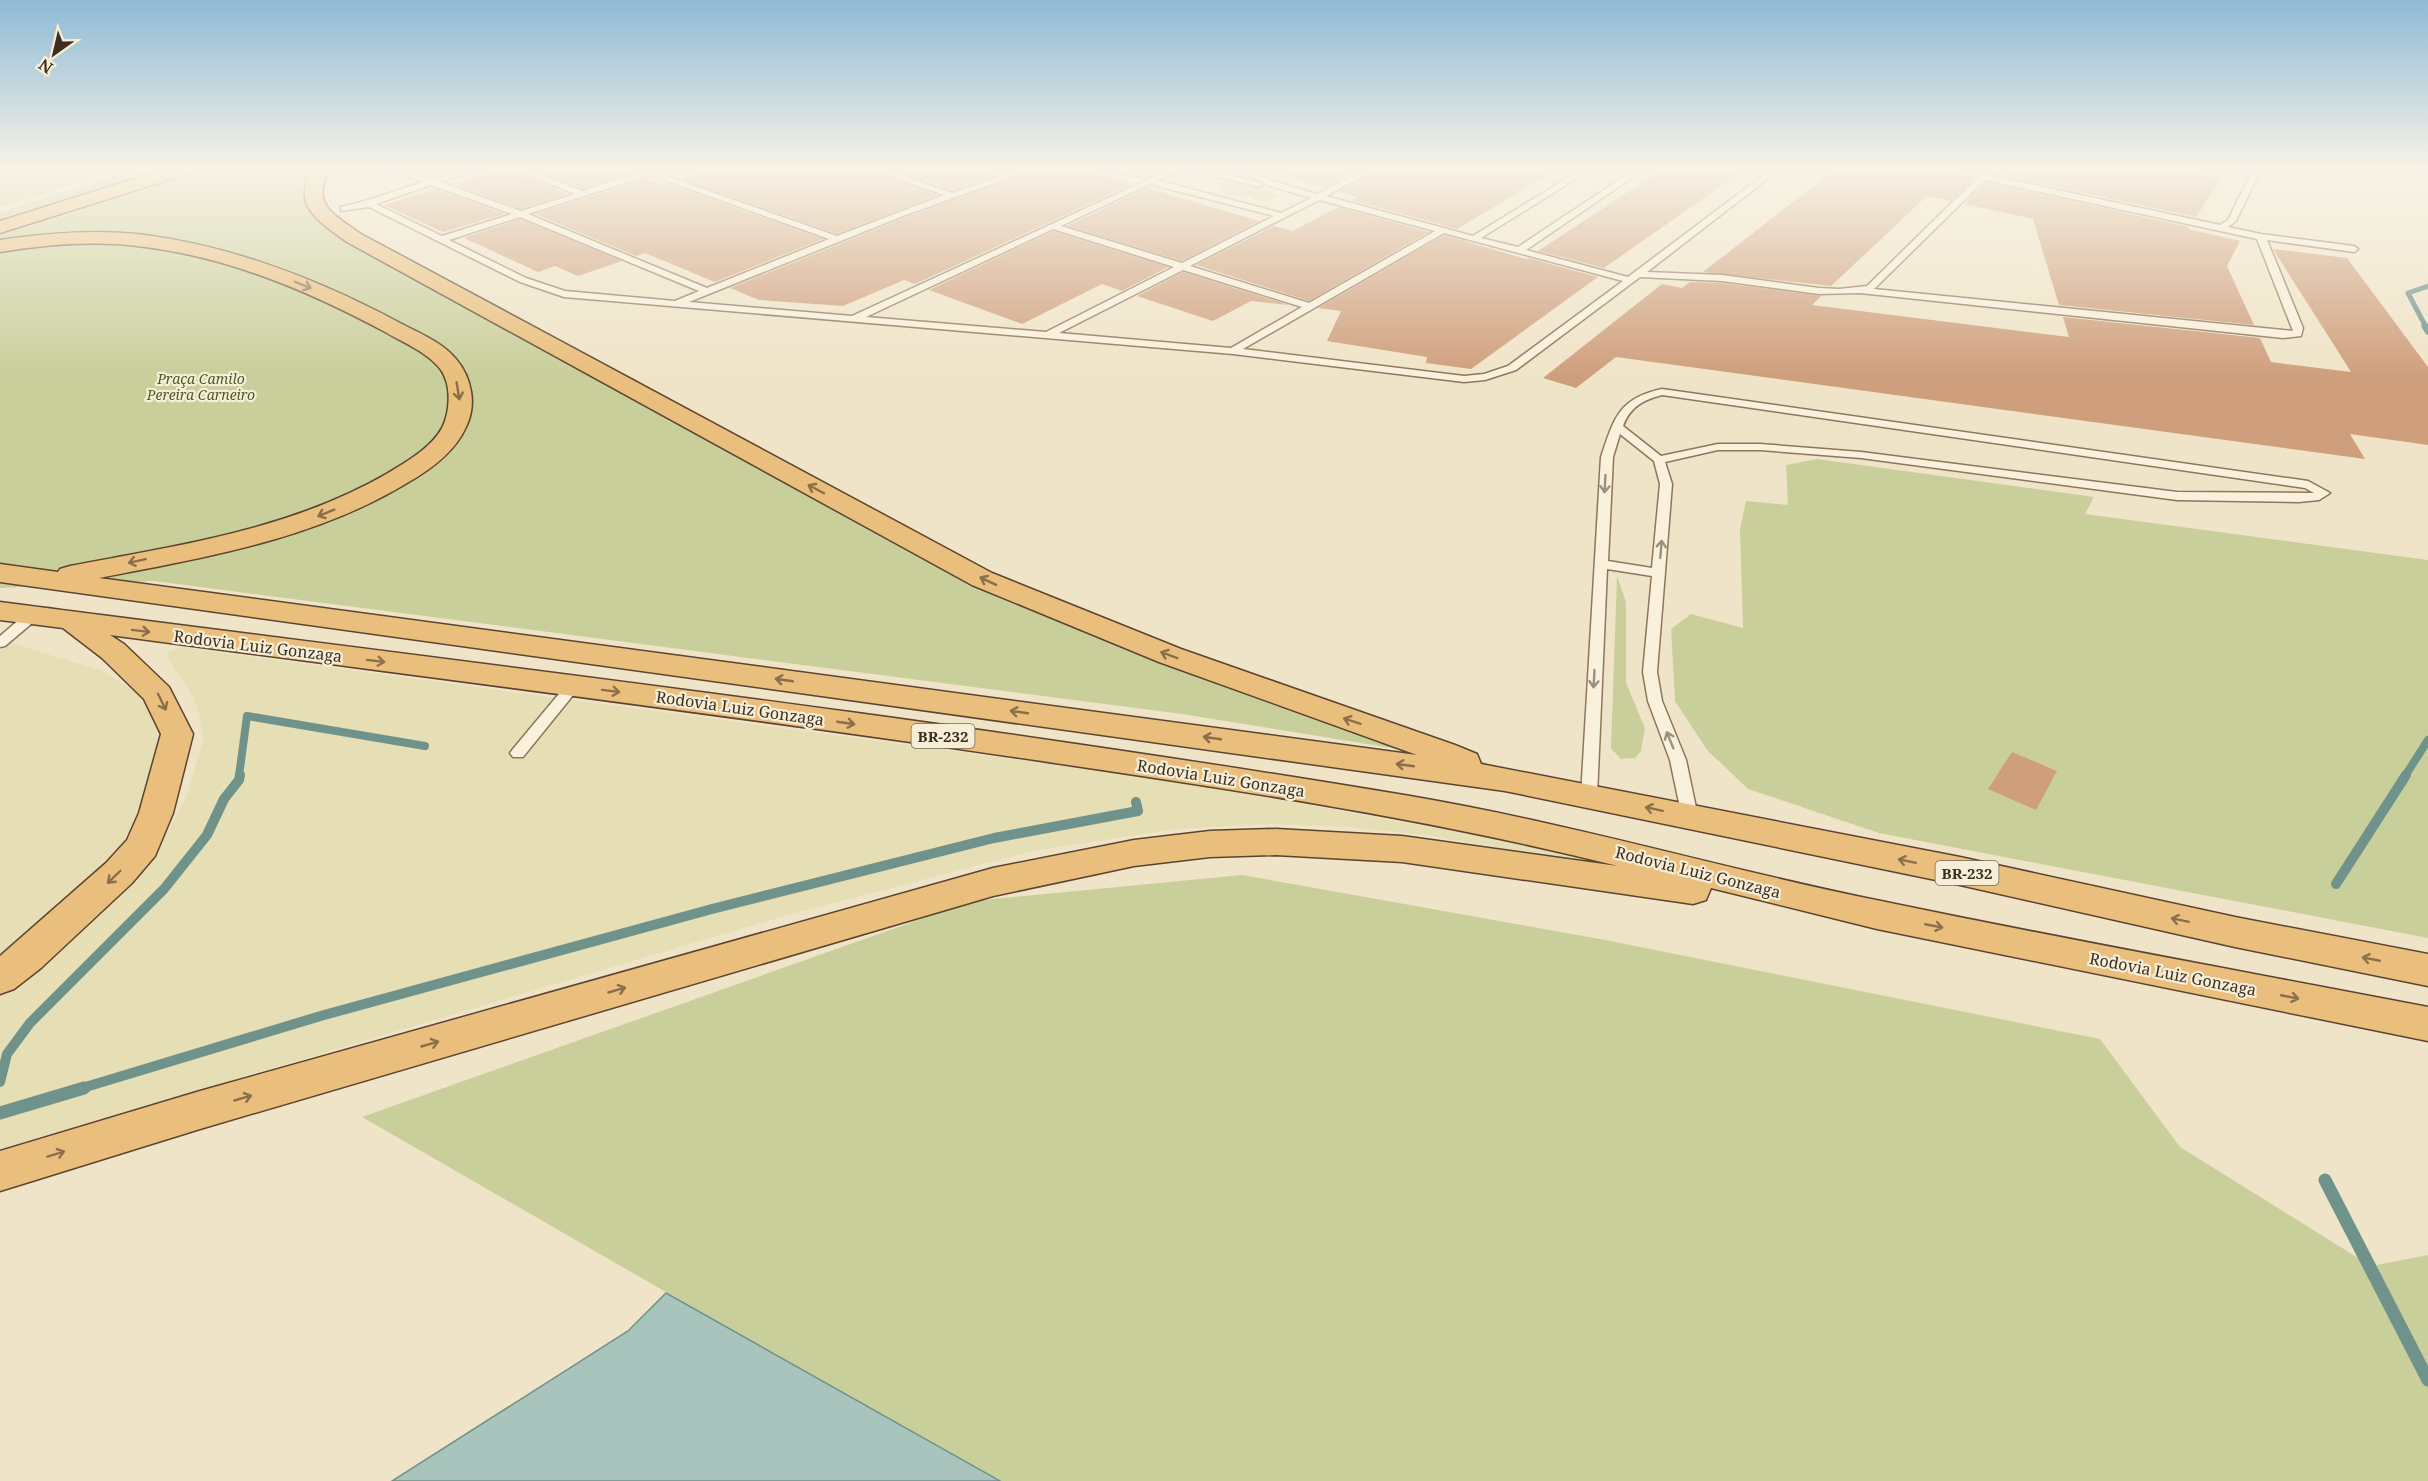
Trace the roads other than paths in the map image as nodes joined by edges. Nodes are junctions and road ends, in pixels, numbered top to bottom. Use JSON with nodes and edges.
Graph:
{"nodes":[{"id":1,"x":351,"y":236,"type":"edge"},
{"id":2,"x":436,"y":236,"type":"edge"},
{"id":3,"x":451,"y":236,"type":"edge"},
{"id":4,"x":574,"y":236,"type":"edge"},
{"id":5,"x":830,"y":236,"type":"edge"},
{"id":6,"x":846,"y":236,"type":"edge"},
{"id":7,"x":1031,"y":236,"type":"edge"},
{"id":8,"x":1086,"y":236,"type":"edge"},
{"id":9,"x":1242,"y":236,"type":"edge"},
{"id":10,"x":1432,"y":236,"type":"edge"},
{"id":11,"x":1467,"y":236,"type":"edge"},
{"id":12,"x":1478,"y":236,"type":"edge"},
{"id":13,"x":1541,"y":236,"type":"edge"},
{"id":14,"x":1688,"y":236,"type":"edge"},
{"id":15,"x":1923,"y":236,"type":"edge"},
{"id":16,"x":2258,"y":236,"type":"edge"},
{"id":17,"x":2261,"y":237,"type":"junction"},
{"id":18,"x":1475,"y":238,"type":"junction"},
{"id":19,"x":442,"y":239,"type":"junction"},
{"id":20,"x":838,"y":239,"type":"junction"},
{"id":21,"x":0,"y":246,"type":"edge"},
{"id":22,"x":2354,"y":249,"type":"dead end"},
{"id":23,"x":1520,"y":250,"type":"junction"},
{"id":24,"x":1182,"y":266,"type":"junction"},
{"id":25,"x":1634,"y":277,"type":"junction"},
{"id":26,"x":707,"y":291,"type":"junction"},
{"id":27,"x":1862,"y":291,"type":"junction"},
{"id":28,"x":673,"y":304,"type":"junction"},
{"id":29,"x":1309,"y":306,"type":"junction"},
{"id":30,"x":852,"y":320,"type":"junction"},
{"id":31,"x":1046,"y":336,"type":"junction"},
{"id":32,"x":1233,"y":351,"type":"junction"},
{"id":33,"x":1617,"y":427,"type":"junction"},
{"id":34,"x":1659,"y":460,"type":"junction"},
{"id":35,"x":1600,"y":564,"type":"junction"},
{"id":36,"x":0,"y":573,"type":"edge"},
{"id":37,"x":1658,"y":573,"type":"junction"},
{"id":38,"x":39,"y":578,"type":"junction"},
{"id":39,"x":0,"y":611,"type":"edge"},
{"id":40,"x":33,"y":616,"type":"junction"},
{"id":41,"x":72,"y":622,"type":"junction"},
{"id":42,"x":0,"y":642,"type":"edge"},
{"id":43,"x":573,"y":686,"type":"junction"},
{"id":44,"x":518,"y":753,"type":"dead end"},
{"id":45,"x":1505,"y":779,"type":"junction"},
{"id":46,"x":1589,"y":796,"type":"junction"},
{"id":47,"x":1690,"y":817,"type":"junction"},
{"id":48,"x":1876,"y":915,"type":"junction"},
{"id":49,"x":2428,"y":970,"type":"edge"},
{"id":50,"x":0,"y":978,"type":"edge"},
{"id":51,"x":2428,"y":1024,"type":"edge"},
{"id":52,"x":0,"y":1171,"type":"edge"}],
"edges":[{"from":45,"to":1,"type":"highway","one_way":true},
{"from":2,"to":19,"type":"lane"},
{"from":3,"to":19,"type":"lane"},
{"from":4,"to":26,"type":"lane"},
{"from":5,"to":20,"type":"lane"},
{"from":6,"to":20,"type":"lane"},
{"from":7,"to":30,"type":"lane"},
{"from":8,"to":24,"type":"lane"},
{"from":9,"to":24,"type":"lane"},
{"from":10,"to":29,"type":"lane"},
{"from":11,"to":18,"type":"lane"},
{"from":12,"to":18,"type":"lane"},
{"from":13,"to":23,"type":"lane"},
{"from":14,"to":25,"type":"lane"},
{"from":15,"to":27,"type":"lane"},
{"from":16,"to":17,"type":"lane"},
{"from":17,"to":22,"type":"lane"},
{"from":17,"to":27,"type":"lane"},
{"from":18,"to":23,"type":"lane"},
{"from":19,"to":28,"type":"lane"},
{"from":20,"to":26,"type":"lane"},
{"from":21,"to":38,"type":"highway","one_way":true},
{"from":23,"to":25,"type":"lane"},
{"from":24,"to":29,"type":"lane"},
{"from":24,"to":31,"type":"lane"},
{"from":25,"to":27,"type":"lane"},
{"from":25,"to":32,"type":"lane"},
{"from":26,"to":28,"type":"lane"},
{"from":28,"to":30,"type":"lane"},
{"from":29,"to":32,"type":"lane"},
{"from":30,"to":31,"type":"lane"},
{"from":31,"to":32,"type":"lane"},
{"from":33,"to":34,"type":"lane"},
{"from":33,"to":34,"type":"lane"},
{"from":33,"to":35,"type":"lane","one_way":true},
{"from":37,"to":34,"type":"lane","one_way":true},
{"from":35,"to":37,"type":"lane"},
{"from":35,"to":46,"type":"lane","one_way":true},
{"from":36,"to":38,"type":"highway","number":"BR-232"},
{"from":47,"to":37,"type":"lane","one_way":true},
{"from":45,"to":38,"type":"highway","name":"Rodovia Luiz Gonzaga","number":"BR-232","one_way":true},
{"from":39,"to":40,"type":"highway","name":"Rodovia Luiz Gonzaga","number":"BR-232"},
{"from":40,"to":41,"type":"highway","name":"Rodovia Luiz Gonzaga","number":"BR-232"},
{"from":40,"to":42,"type":"lane"},
{"from":41,"to":43,"type":"highway","name":"Rodovia Luiz Gonzaga","number":"BR-232","one_way":true},
{"from":41,"to":50,"type":"highway","one_way":true},
{"from":43,"to":44,"type":"lane"},
{"from":43,"to":48,"type":"highway","name":"Rodovia Luiz Gonzaga","number":"BR-232","one_way":true},
{"from":45,"to":46,"type":"highway","name":"Rodovia Luiz Gonzaga","number":"BR-232"},
{"from":47,"to":46,"type":"highway","name":"Rodovia Luiz Gonzaga","number":"BR-232","one_way":true},
{"from":49,"to":47,"type":"highway","name":"Rodovia Luiz Gonzaga","number":"BR-232","one_way":true},
{"from":48,"to":51,"type":"highway","name":"Rodovia Luiz Gonzaga","number":"BR-232","one_way":true},
{"from":52,"to":48,"type":"highway","one_way":true}]}
